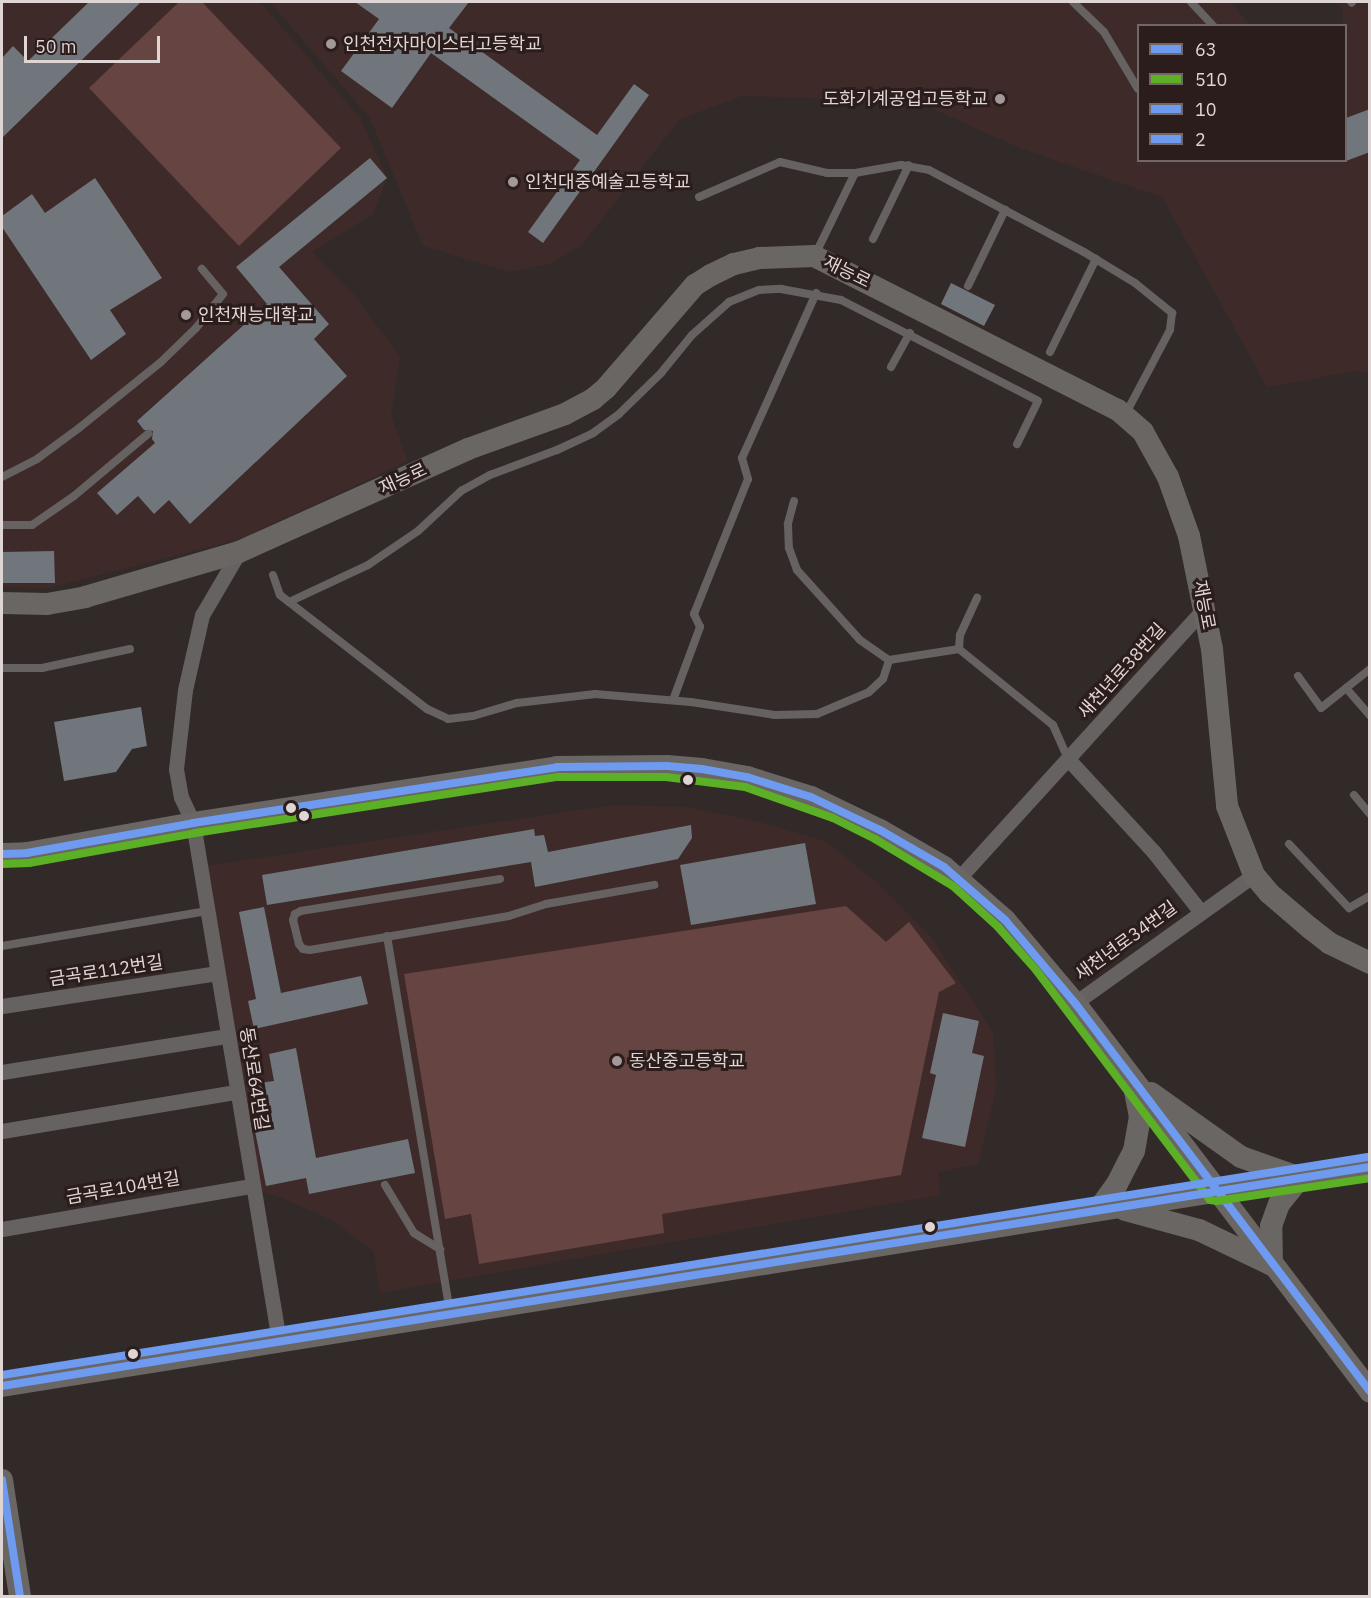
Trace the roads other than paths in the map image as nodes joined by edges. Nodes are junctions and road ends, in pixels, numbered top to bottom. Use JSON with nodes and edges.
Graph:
{"nodes":[{"id":1,"x":1073,"y":2,"type":"edge"},
{"id":2,"x":1191,"y":2,"type":"edge"},
{"id":3,"x":1211,"y":24,"type":"edge"},
{"id":4,"x":1137,"y":88,"type":"edge"},
{"id":5,"x":909,"y":165,"type":"junction"},
{"id":6,"x":855,"y":172,"type":"junction"},
{"id":7,"x":699,"y":197,"type":"dead end"},
{"id":8,"x":1005,"y":210,"type":"junction"},
{"id":9,"x":873,"y":239,"type":"dead end"},
{"id":10,"x":814,"y":256,"type":"junction"},
{"id":11,"x":1096,"y":259,"type":"junction"},
{"id":12,"x":202,"y":269,"type":"dead end"},
{"id":13,"x":968,"y":286,"type":"dead end"},
{"id":14,"x":816,"y":293,"type":"junction"},
{"id":15,"x":910,"y":333,"type":"junction"},
{"id":16,"x":1050,"y":352,"type":"dead end"},
{"id":17,"x":891,"y":367,"type":"dead end"},
{"id":18,"x":1125,"y":415,"type":"junction"},
{"id":19,"x":148,"y":434,"type":"dead end"},
{"id":20,"x":1017,"y":444,"type":"dead end"},
{"id":21,"x":2,"y":477,"type":"edge"},
{"id":22,"x":794,"y":501,"type":"dead end"},
{"id":23,"x":2,"y":525,"type":"edge"},
{"id":24,"x":239,"y":552,"type":"junction"},
{"id":25,"x":273,"y":575,"type":"dead end"},
{"id":26,"x":976,"y":598,"type":"dead end"},
{"id":27,"x":289,"y":602,"type":"junction"},
{"id":28,"x":2,"y":603,"type":"edge"},
{"id":29,"x":1204,"y":609,"type":"junction"},
{"id":30,"x":130,"y":649,"type":"dead end"},
{"id":31,"x":959,"y":649,"type":"junction"},
{"id":32,"x":889,"y":660,"type":"junction"},
{"id":33,"x":2,"y":668,"type":"edge"},
{"id":34,"x":1370,"y":669,"type":"edge"},
{"id":35,"x":1298,"y":676,"type":"dead end"},
{"id":36,"x":1346,"y":688,"type":"junction"},
{"id":37,"x":673,"y":700,"type":"junction"},
{"id":38,"x":1370,"y":716,"type":"edge"},
{"id":39,"x":1068,"y":759,"type":"junction"},
{"id":40,"x":1354,"y":795,"type":"dead end"},
{"id":41,"x":1370,"y":814,"type":"edge"},
{"id":42,"x":193,"y":823,"type":"junction"},
{"id":43,"x":1289,"y":844,"type":"dead end"},
{"id":44,"x":2,"y":854,"type":"edge"},
{"id":45,"x":1254,"y":875,"type":"junction"},
{"id":46,"x":959,"y":878,"type":"junction"},
{"id":47,"x":500,"y":879,"type":"dead end"},
{"id":48,"x":654,"y":885,"type":"dead end"},
{"id":49,"x":1370,"y":896,"type":"edge"},
{"id":50,"x":207,"y":911,"type":"junction"},
{"id":51,"x":1200,"y":911,"type":"junction"},
{"id":52,"x":387,"y":936,"type":"junction"},
{"id":53,"x":2,"y":946,"type":"edge"},
{"id":54,"x":1370,"y":963,"type":"edge"},
{"id":55,"x":217,"y":973,"type":"junction"},
{"id":56,"x":1075,"y":1003,"type":"junction"},
{"id":57,"x":2,"y":1006,"type":"edge"},
{"id":58,"x":227,"y":1036,"type":"junction"},
{"id":59,"x":2,"y":1072,"type":"edge"},
{"id":60,"x":1132,"y":1080,"type":"junction"},
{"id":61,"x":236,"y":1092,"type":"junction"},
{"id":62,"x":2,"y":1131,"type":"edge"},
{"id":63,"x":1370,"y":1167,"type":"edge"},
{"id":64,"x":1300,"y":1178,"type":"junction"},
{"id":65,"x":385,"y":1185,"type":"dead end"},
{"id":66,"x":251,"y":1186,"type":"junction"},
{"id":67,"x":1215,"y":1191,"type":"junction"},
{"id":68,"x":1105,"y":1208,"type":"junction"},
{"id":69,"x":2,"y":1229,"type":"edge"},
{"id":70,"x":440,"y":1249,"type":"junction"},
{"id":71,"x":1272,"y":1265,"type":"junction"},
{"id":72,"x":450,"y":1314,"type":"junction"},
{"id":73,"x":279,"y":1341,"type":"junction"},
{"id":74,"x":2,"y":1386,"type":"edge"},
{"id":75,"x":1370,"y":1392,"type":"edge"},
{"id":76,"x":2,"y":1480,"type":"edge"},
{"id":77,"x":7,"y":1556,"type":"edge"},
{"id":78,"x":20,"y":1596,"type":"edge"}],
"edges":[{"from":1,"to":4,"type":"lane"},
{"from":2,"to":3,"type":"lane"},
{"from":5,"to":6,"type":"lane"},
{"from":5,"to":8,"type":"lane"},
{"from":5,"to":9,"type":"lane"},
{"from":6,"to":7,"type":"lane"},
{"from":6,"to":10,"type":"lane"},
{"from":8,"to":11,"type":"lane"},
{"from":8,"to":13,"type":"lane"},
{"from":10,"to":18,"type":"street","name":"재능로"},
{"from":10,"to":24,"type":"street","name":"재능로"},
{"from":11,"to":16,"type":"lane"},
{"from":11,"to":18,"type":"lane"},
{"from":12,"to":21,"type":"lane"},
{"from":14,"to":15,"type":"lane"},
{"from":14,"to":27,"type":"lane"},
{"from":14,"to":37,"type":"lane"},
{"from":15,"to":17,"type":"lane"},
{"from":15,"to":20,"type":"lane"},
{"from":18,"to":29,"type":"street","name":"재능로"},
{"from":19,"to":23,"type":"lane"},
{"from":22,"to":32,"type":"lane"},
{"from":24,"to":28,"type":"street","name":"재능로"},
{"from":24,"to":42,"type":"street","name":"동산로64번길"},
{"from":25,"to":27,"type":"lane"},
{"from":26,"to":31,"type":"lane"},
{"from":27,"to":37,"type":"lane"},
{"from":29,"to":39,"type":"street","name":"새천년로38번길"},
{"from":29,"to":45,"type":"street","name":"재능로"},
{"from":30,"to":33,"type":"lane"},
{"from":31,"to":32,"type":"lane"},
{"from":31,"to":39,"type":"lane"},
{"from":32,"to":37,"type":"lane"},
{"from":34,"to":36,"type":"lane"},
{"from":35,"to":36,"type":"lane"},
{"from":36,"to":38,"type":"lane"},
{"from":39,"to":46,"type":"street","name":"새천년로38번길"},
{"from":39,"to":51,"type":"street","name":"새천년로34번길"},
{"from":40,"to":41,"type":"lane"},
{"from":42,"to":44,"type":"street"},
{"from":42,"to":46,"type":"street"},
{"from":42,"to":50,"type":"street","name":"동산로64번길"},
{"from":43,"to":49,"type":"lane"},
{"from":45,"to":51,"type":"street","name":"새천년로34번길"},
{"from":45,"to":54,"type":"street","name":"재능로"},
{"from":46,"to":56,"type":"street"},
{"from":47,"to":52,"type":"lane"},
{"from":48,"to":52,"type":"lane"},
{"from":50,"to":53,"type":"lane"},
{"from":50,"to":55,"type":"street","name":"동산로64번길"},
{"from":51,"to":56,"type":"street","name":"새천년로34번길"},
{"from":52,"to":70,"type":"lane"},
{"from":55,"to":57,"type":"street","name":"금곡로112번길"},
{"from":55,"to":58,"type":"street","name":"동산로64번길"},
{"from":56,"to":60,"type":"street"},
{"from":58,"to":59,"type":"street"},
{"from":58,"to":61,"type":"street","name":"동산로64번길"},
{"from":60,"to":64,"type":"street"},
{"from":60,"to":67,"type":"street"},
{"from":60,"to":68,"type":"street"},
{"from":61,"to":62,"type":"street"},
{"from":61,"to":66,"type":"street","name":"동산로64번길"},
{"from":63,"to":64,"type":"street"},
{"from":64,"to":67,"type":"street"},
{"from":64,"to":71,"type":"street"},
{"from":65,"to":70,"type":"lane"},
{"from":66,"to":69,"type":"street","name":"금곡로104번길"},
{"from":66,"to":73,"type":"street","name":"동산로64번길"},
{"from":67,"to":68,"type":"street"},
{"from":67,"to":71,"type":"street"},
{"from":68,"to":71,"type":"street"},
{"from":68,"to":72,"type":"street"},
{"from":70,"to":72,"type":"lane"},
{"from":71,"to":75,"type":"street"},
{"from":72,"to":73,"type":"street"},
{"from":73,"to":74,"type":"street"},
{"from":76,"to":77,"type":"street"},
{"from":77,"to":78,"type":"street"}]}
